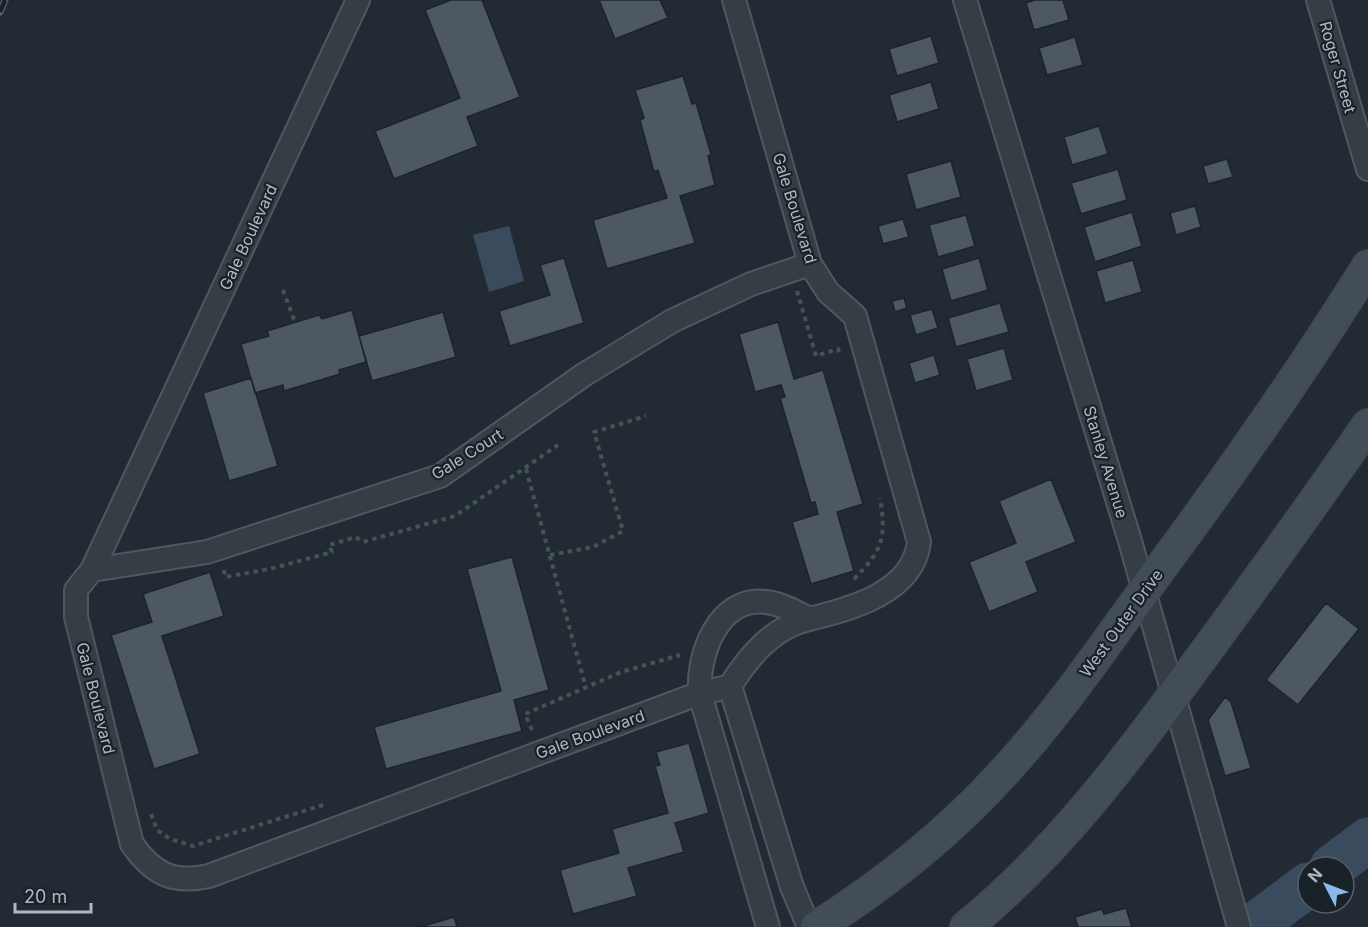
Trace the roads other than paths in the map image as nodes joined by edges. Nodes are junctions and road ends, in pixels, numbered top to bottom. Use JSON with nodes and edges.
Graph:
{"nodes":[{"id":1,"x":358,"y":0,"type":"edge"},
{"id":2,"x":734,"y":0,"type":"edge"},
{"id":3,"x":965,"y":0,"type":"edge"},
{"id":4,"x":1318,"y":0,"type":"edge"},
{"id":5,"x":1368,"y":169,"type":"edge"},
{"id":6,"x":810,"y":264,"type":"junction"},
{"id":7,"x":1368,"y":266,"type":"edge"},
{"id":8,"x":1368,"y":425,"type":"edge"},
{"id":9,"x":92,"y":570,"type":"junction"},
{"id":10,"x":1144,"y":591,"type":"junction"},
{"id":11,"x":809,"y":619,"type":"junction"},
{"id":12,"x":730,"y":686,"type":"junction"},
{"id":13,"x":700,"y":694,"type":"junction"},
{"id":14,"x":1173,"y":696,"type":"junction"},
{"id":15,"x":1238,"y":922,"type":"edge"},
{"id":16,"x":768,"y":927,"type":"edge"},
{"id":17,"x":809,"y":927,"type":"edge"},
{"id":18,"x":817,"y":927,"type":"edge"},
{"id":19,"x":966,"y":927,"type":"edge"}],
"edges":[{"from":1,"to":9,"type":"street","name":"Gale Boulevard"},
{"from":2,"to":6,"type":"street","name":"Gale Boulevard"},
{"from":3,"to":10,"type":"street","name":"Stanley Avenue"},
{"from":4,"to":5,"type":"street","name":"Roger Street"},
{"from":6,"to":9,"type":"street","name":"Gale Court"},
{"from":6,"to":11,"type":"street","name":"Gale Boulevard"},
{"from":7,"to":10,"type":"main road","name":"West Outer Drive"},
{"from":8,"to":14,"type":"main road"},
{"from":9,"to":13,"type":"street","name":"Gale Boulevard"},
{"from":10,"to":14,"type":"street","name":"Stanley Avenue"},
{"from":10,"to":18,"type":"main road","name":"West Outer Drive"},
{"from":11,"to":12,"type":"street","name":"Gale Boulevard"},
{"from":11,"to":13,"type":"street"},
{"from":12,"to":13,"type":"street","name":"Gale Boulevard"},
{"from":12,"to":17,"type":"street"},
{"from":13,"to":16,"type":"street"},
{"from":14,"to":15,"type":"street","name":"Stanley Avenue"},
{"from":14,"to":19,"type":"main road"}]}
